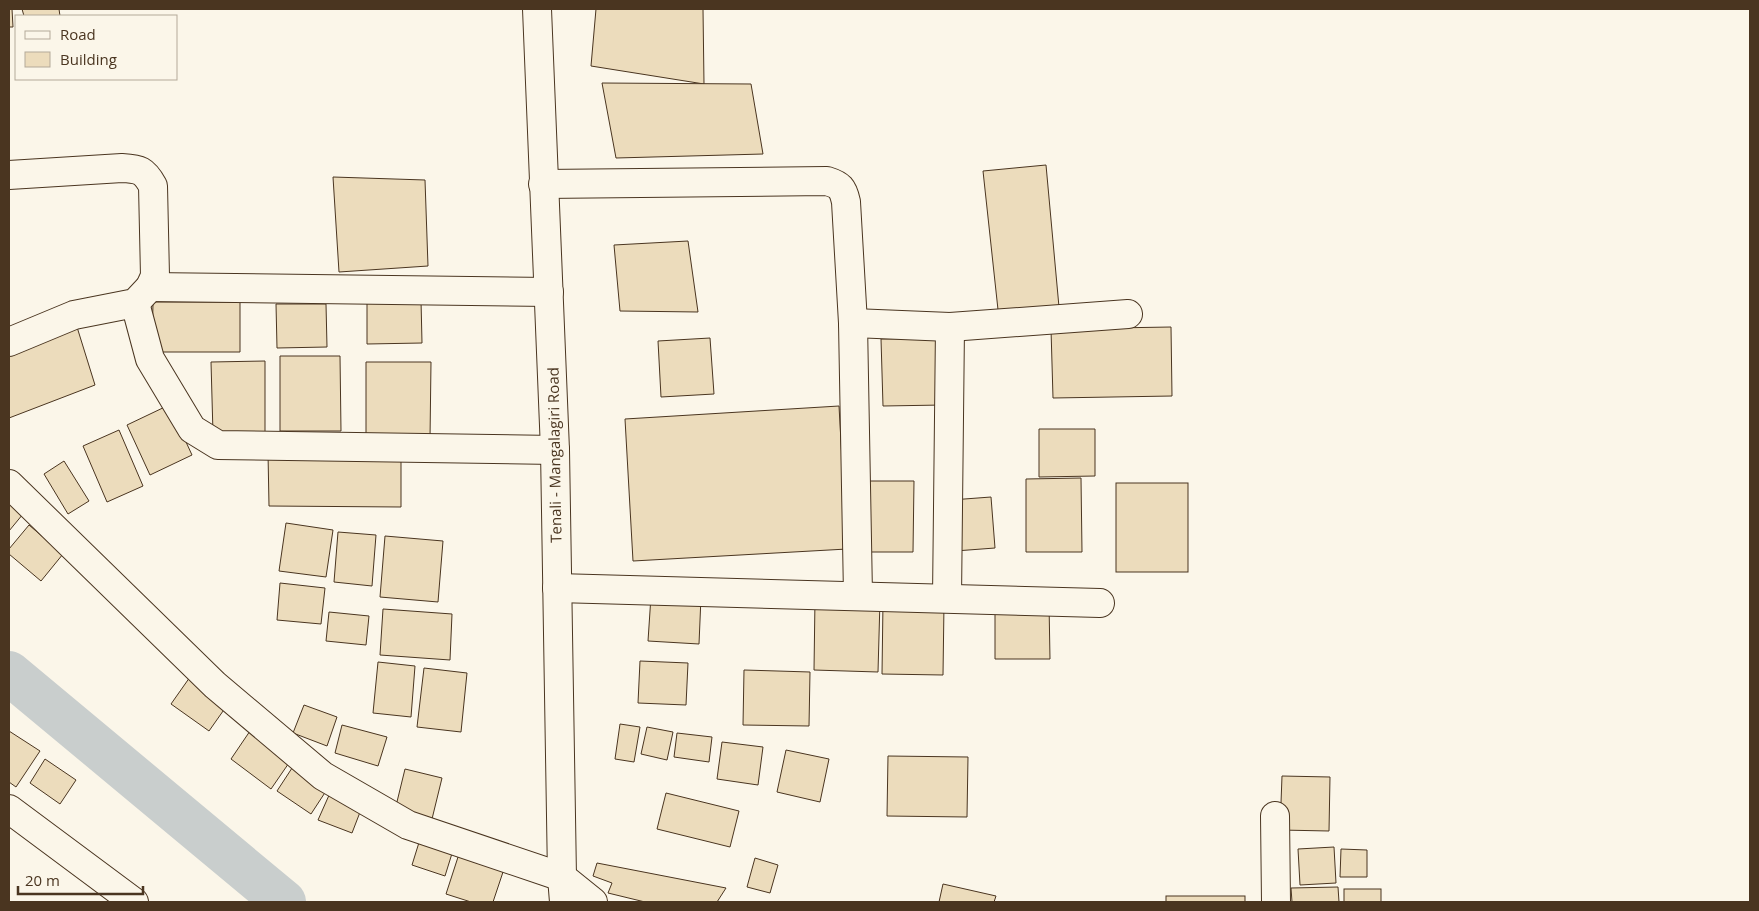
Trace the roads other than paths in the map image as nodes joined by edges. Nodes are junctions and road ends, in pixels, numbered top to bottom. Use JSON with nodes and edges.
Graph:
{"nodes":[{"id":1,"x":536,"y":9,"type":"edge"},
{"id":2,"x":9,"y":175,"type":"edge"},
{"id":3,"x":543,"y":184,"type":"junction"},
{"id":4,"x":549,"y":292,"type":"junction"},
{"id":5,"x":142,"y":295,"type":"junction"},
{"id":6,"x":1128,"y":314,"type":"dead end"},
{"id":7,"x":853,"y":323,"type":"junction"},
{"id":8,"x":950,"y":327,"type":"junction"},
{"id":9,"x":9,"y":342,"type":"edge"},
{"id":10,"x":555,"y":450,"type":"junction"},
{"id":11,"x":9,"y":484,"type":"edge"},
{"id":12,"x":557,"y":588,"type":"junction"},
{"id":13,"x":858,"y":595,"type":"junction"},
{"id":14,"x":947,"y":598,"type":"junction"},
{"id":15,"x":1100,"y":602,"type":"dead end"},
{"id":16,"x":9,"y":809,"type":"edge"},
{"id":17,"x":1275,"y":816,"type":"dead end"},
{"id":18,"x":563,"y":890,"type":"edge"},
{"id":19,"x":134,"y":902,"type":"edge"},
{"id":20,"x":594,"y":902,"type":"edge"},
{"id":21,"x":1276,"y":902,"type":"edge"}],
"edges":[{"from":1,"to":3,"type":"street","name":"Tenali - Mangalagiri Road"},
{"from":2,"to":5,"type":"street"},
{"from":3,"to":4,"type":"street","name":"Tenali - Mangalagiri Road"},
{"from":3,"to":7,"type":"street"},
{"from":4,"to":5,"type":"street"},
{"from":4,"to":10,"type":"street","name":"Tenali - Mangalagiri Road"},
{"from":5,"to":9,"type":"street"},
{"from":5,"to":10,"type":"street"},
{"from":6,"to":8,"type":"street"},
{"from":7,"to":8,"type":"street"},
{"from":7,"to":13,"type":"street"},
{"from":8,"to":14,"type":"street"},
{"from":10,"to":12,"type":"street","name":"Tenali - Mangalagiri Road"},
{"from":11,"to":18,"type":"street"},
{"from":12,"to":13,"type":"street"},
{"from":12,"to":18,"type":"street","name":"Tenali - Mangalagiri Road"},
{"from":13,"to":14,"type":"street"},
{"from":14,"to":15,"type":"street"},
{"from":16,"to":19,"type":"street"},
{"from":17,"to":21,"type":"street"},
{"from":18,"to":20,"type":"street"}]}
